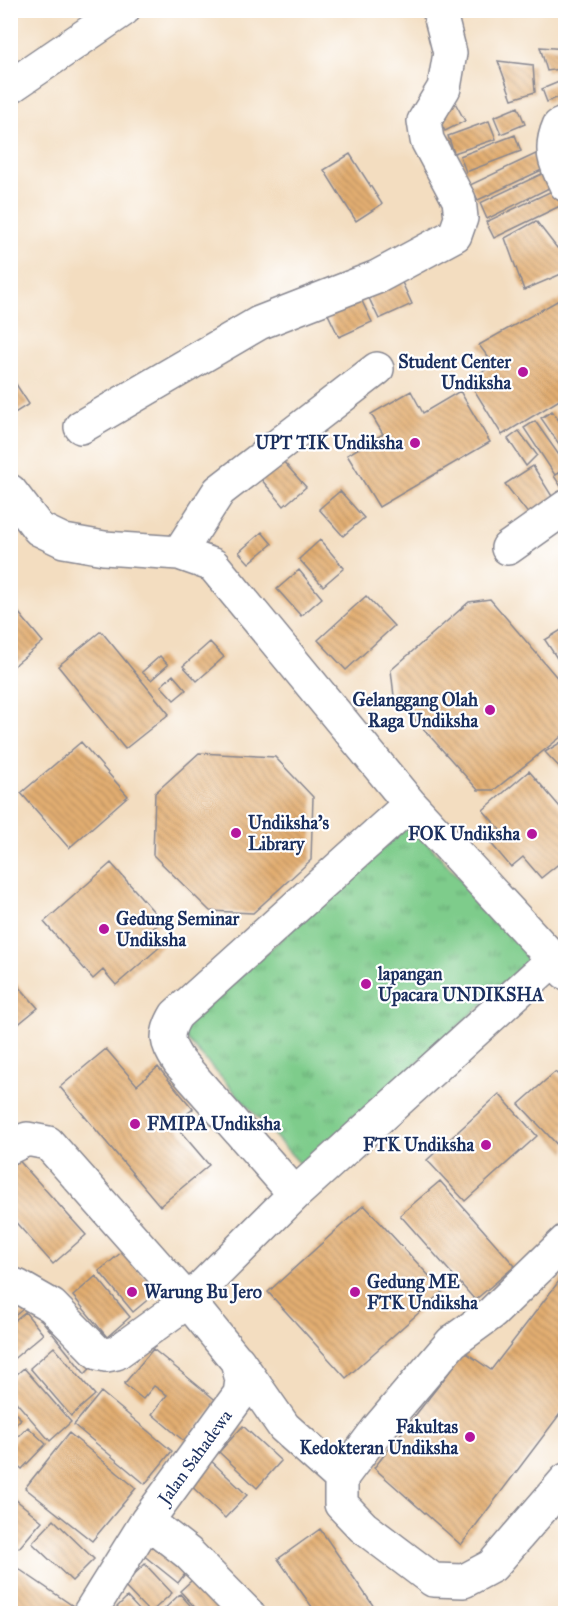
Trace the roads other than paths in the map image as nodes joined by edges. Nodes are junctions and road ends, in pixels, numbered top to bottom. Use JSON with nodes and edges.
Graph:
{"nodes":[{"id":1,"x":123,"y":10,"type":"edge"},
{"id":2,"x":439,"y":10,"type":"edge"},
{"id":3,"x":10,"y":87,"type":"edge"},
{"id":4,"x":566,"y":123,"type":"edge"},
{"id":5,"x":566,"y":185,"type":"edge"},
{"id":6,"x":377,"y":369,"type":"dead end"},
{"id":7,"x":81,"y":427,"type":"dead end"},
{"id":8,"x":566,"y":507,"type":"edge"},
{"id":9,"x":15,"y":508,"type":"edge"},
{"id":10,"x":508,"y":548,"type":"dead end"},
{"id":11,"x":179,"y":553,"type":"junction"},
{"id":12,"x":410,"y":804,"type":"junction"},
{"id":13,"x":559,"y":966,"type":"edge"},
{"id":14,"x":11,"y":1146,"type":"edge"},
{"id":15,"x":295,"y":1194,"type":"junction"},
{"id":16,"x":566,"y":1241,"type":"edge"},
{"id":17,"x":10,"y":1284,"type":"edge"},
{"id":18,"x":188,"y":1301,"type":"junction"},
{"id":19,"x":237,"y":1360,"type":"junction"},
{"id":20,"x":341,"y":1478,"type":"junction"},
{"id":21,"x":566,"y":1480,"type":"edge"},
{"id":22,"x":147,"y":1521,"type":"junction"},
{"id":23,"x":89,"y":1614,"type":"edge"},
{"id":24,"x":248,"y":1614,"type":"edge"}],
"edges":[{"from":1,"to":3,"type":"street"},
{"from":2,"to":7,"type":"street"},
{"from":4,"to":5,"type":"street"},
{"from":6,"to":11,"type":"street"},
{"from":8,"to":10,"type":"street"},
{"from":9,"to":11,"type":"street"},
{"from":11,"to":12,"type":"street"},
{"from":12,"to":13,"type":"street"},
{"from":12,"to":15,"type":"street"},
{"from":13,"to":15,"type":"street"},
{"from":14,"to":18,"type":"street"},
{"from":15,"to":18,"type":"street"},
{"from":16,"to":20,"type":"street"},
{"from":17,"to":18,"type":"street"},
{"from":18,"to":19,"type":"street"},
{"from":19,"to":20,"type":"street"},
{"from":19,"to":22,"type":"street","name":"Jalan Sahadewa"},
{"from":20,"to":21,"type":"street"},
{"from":22,"to":23,"type":"street","name":"Jalan Sahadewa"},
{"from":22,"to":24,"type":"street"}]}
